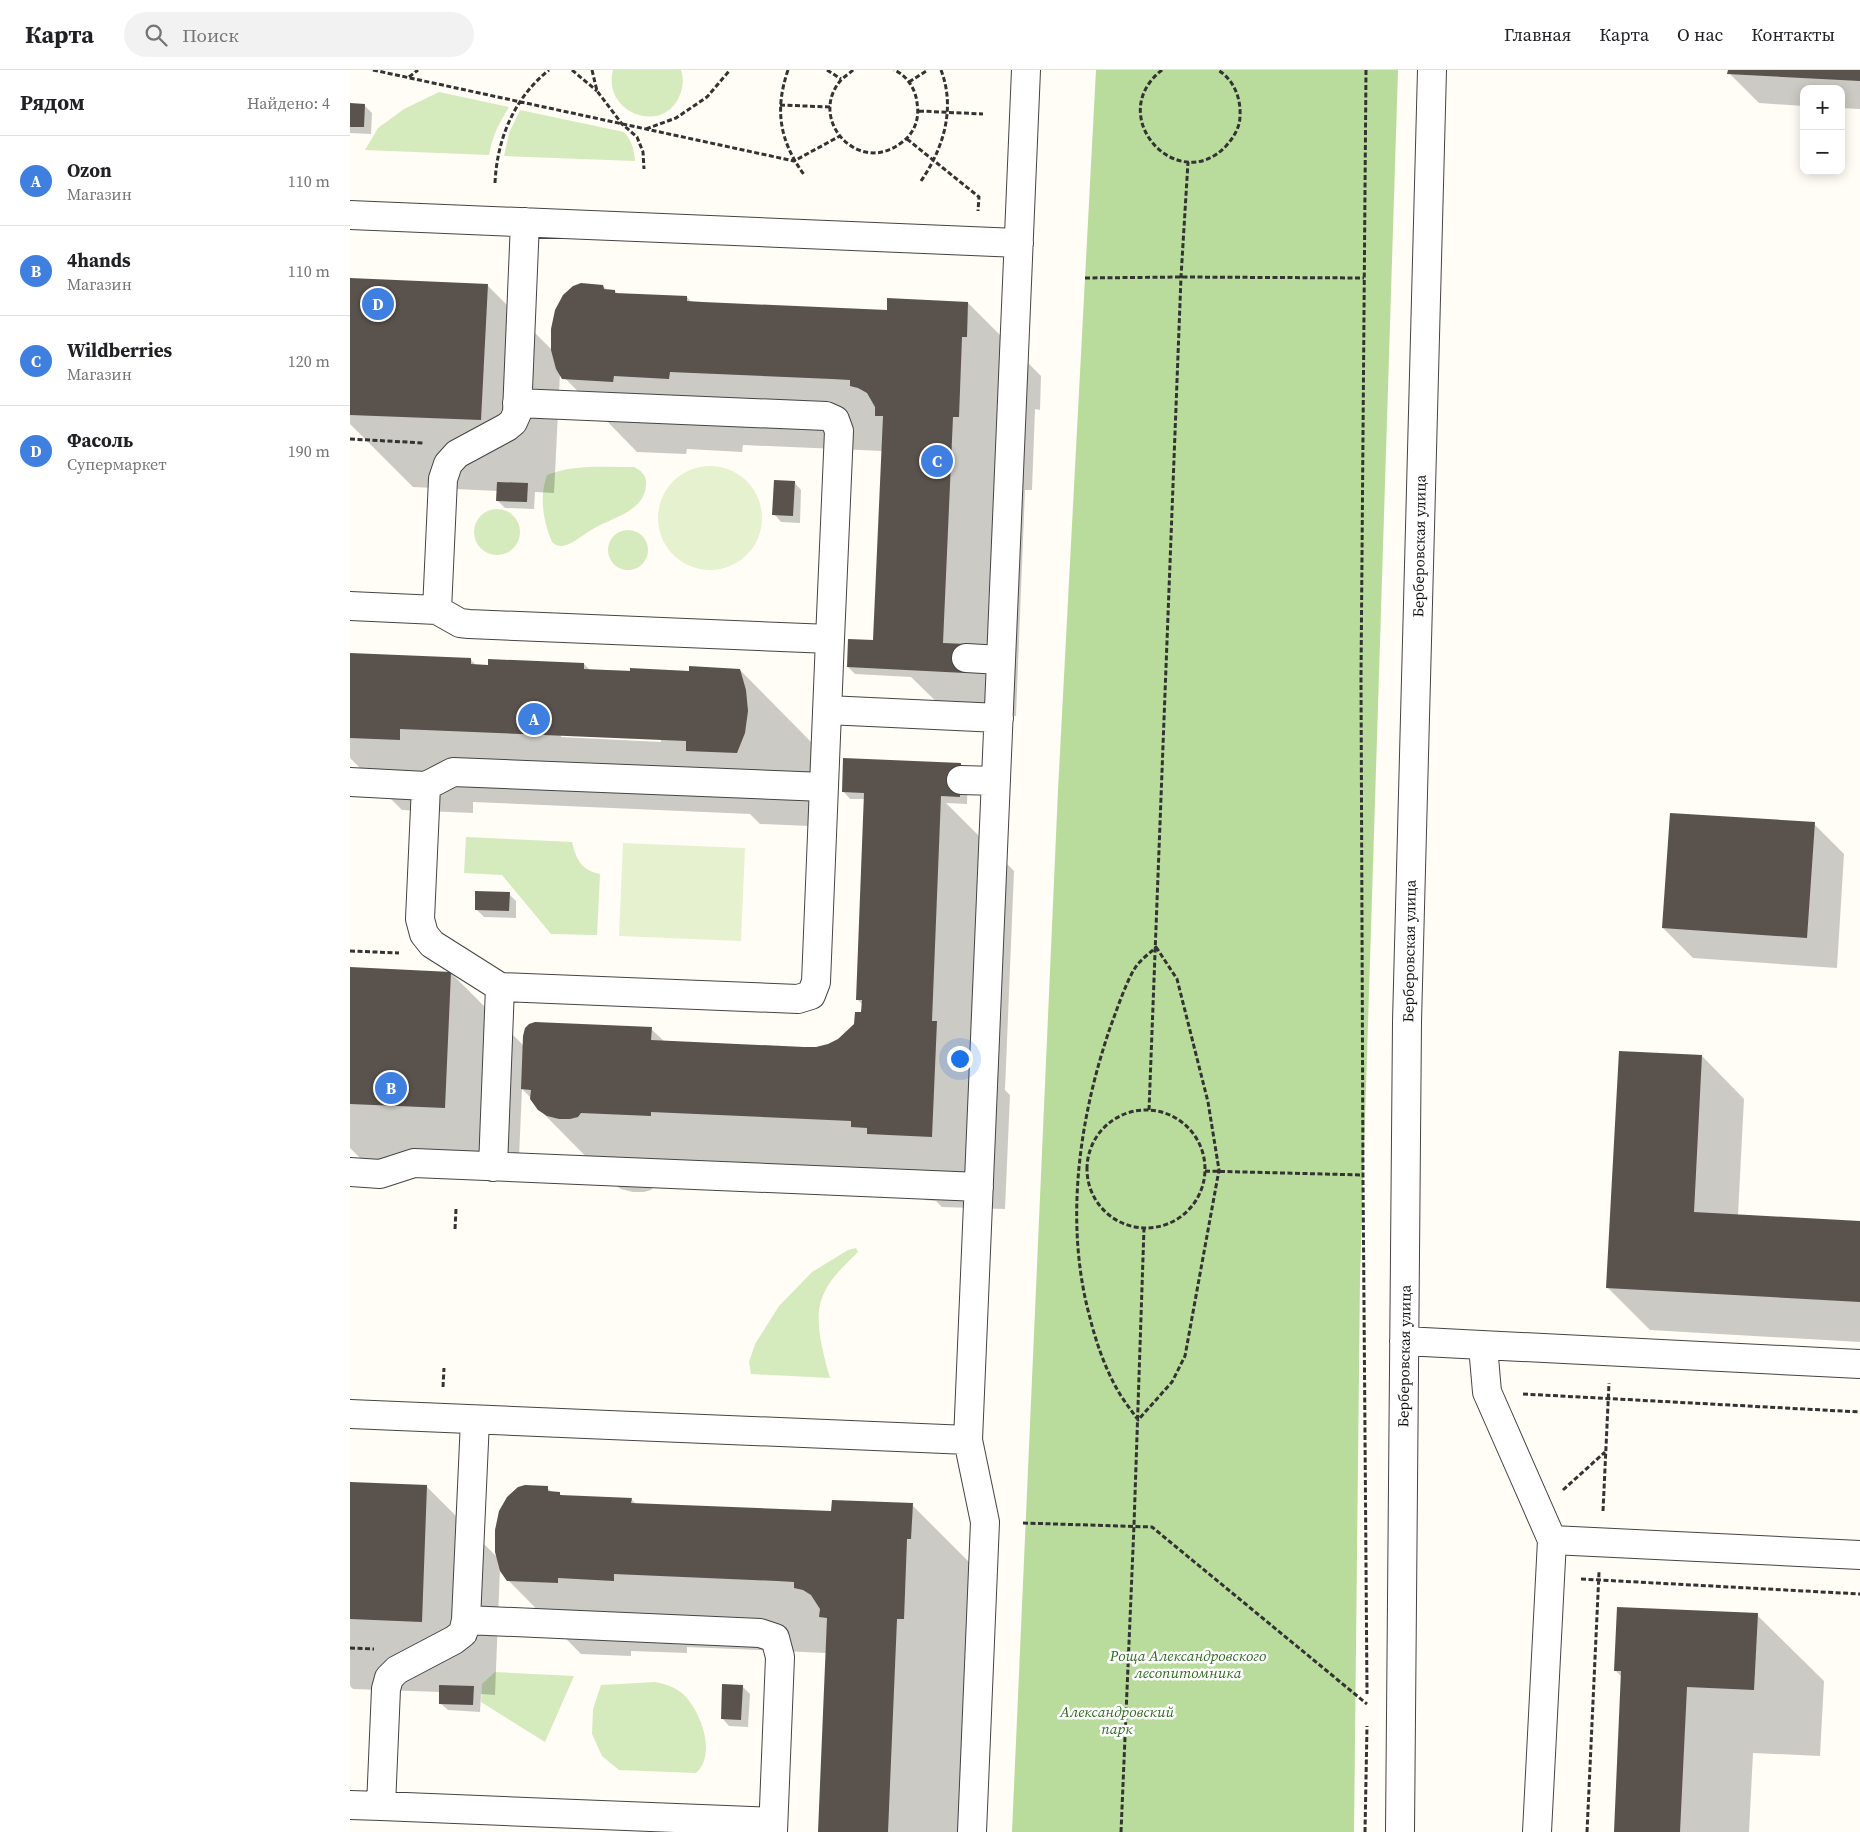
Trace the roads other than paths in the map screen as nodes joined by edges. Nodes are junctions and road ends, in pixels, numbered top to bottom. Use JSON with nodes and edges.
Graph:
{"nodes":[{"id":1,"x":1026,"y":70,"type":"edge"},
{"id":2,"x":1432,"y":70,"type":"edge"},
{"id":3,"x":350,"y":214,"type":"edge"},
{"id":4,"x":525,"y":222,"type":"junction"},
{"id":5,"x":1018,"y":243,"type":"junction"},
{"id":6,"x":517,"y":403,"type":"junction"},
{"id":7,"x":350,"y":606,"type":"edge"},
{"id":8,"x":437,"y":610,"type":"junction"},
{"id":9,"x":830,"y":639,"type":"junction"},
{"id":10,"x":966,"y":658,"type":"dead end"},
{"id":11,"x":1001,"y":660,"type":"junction"},
{"id":12,"x":827,"y":710,"type":"junction"},
{"id":13,"x":999,"y":718,"type":"junction"},
{"id":14,"x":961,"y":780,"type":"dead end"},
{"id":15,"x":996,"y":781,"type":"junction"},
{"id":16,"x":350,"y":782,"type":"edge"},
{"id":17,"x":426,"y":786,"type":"junction"},
{"id":18,"x":824,"y":787,"type":"junction"},
{"id":19,"x":500,"y":987,"type":"junction"},
{"id":20,"x":493,"y":1166,"type":"junction"},
{"id":21,"x":350,"y":1172,"type":"edge"},
{"id":22,"x":979,"y":1187,"type":"junction"},
{"id":23,"x":1404,"y":1341,"type":"junction"},
{"id":24,"x":1484,"y":1346,"type":"junction"},
{"id":25,"x":1860,"y":1364,"type":"edge"},
{"id":26,"x":350,"y":1414,"type":"edge"},
{"id":27,"x":475,"y":1420,"type":"junction"},
{"id":28,"x":968,"y":1440,"type":"junction"},
{"id":29,"x":1552,"y":1540,"type":"junction"},
{"id":30,"x":1860,"y":1555,"type":"edge"},
{"id":31,"x":466,"y":1620,"type":"junction"},
{"id":32,"x":350,"y":1804,"type":"edge"},
{"id":33,"x":381,"y":1806,"type":"junction"},
{"id":34,"x":773,"y":1827,"type":"edge"},
{"id":35,"x":972,"y":1832,"type":"edge"},
{"id":36,"x":1400,"y":1832,"type":"edge"},
{"id":37,"x":1537,"y":1832,"type":"edge"}],
"edges":[{"from":1,"to":5,"type":"street"},
{"from":2,"to":23,"type":"street","name":"Берберовская улица"},
{"from":3,"to":4,"type":"street"},
{"from":4,"to":5,"type":"street"},
{"from":4,"to":6,"type":"street"},
{"from":5,"to":11,"type":"street"},
{"from":6,"to":8,"type":"street"},
{"from":6,"to":9,"type":"street"},
{"from":7,"to":8,"type":"street"},
{"from":8,"to":9,"type":"street"},
{"from":9,"to":12,"type":"street"},
{"from":10,"to":11,"type":"street"},
{"from":11,"to":13,"type":"street"},
{"from":12,"to":13,"type":"street"},
{"from":12,"to":18,"type":"street"},
{"from":13,"to":15,"type":"street"},
{"from":14,"to":15,"type":"street"},
{"from":15,"to":22,"type":"street"},
{"from":16,"to":17,"type":"street"},
{"from":17,"to":18,"type":"street"},
{"from":17,"to":19,"type":"street"},
{"from":18,"to":19,"type":"street"},
{"from":19,"to":20,"type":"street"},
{"from":20,"to":21,"type":"street"},
{"from":20,"to":22,"type":"street"},
{"from":22,"to":28,"type":"street"},
{"from":23,"to":24,"type":"street"},
{"from":23,"to":36,"type":"street","name":"Берберовская улица"},
{"from":24,"to":25,"type":"street"},
{"from":24,"to":29,"type":"street"},
{"from":26,"to":27,"type":"street"},
{"from":27,"to":28,"type":"street"},
{"from":27,"to":31,"type":"street"},
{"from":28,"to":35,"type":"street"},
{"from":29,"to":30,"type":"street"},
{"from":29,"to":37,"type":"street"},
{"from":31,"to":33,"type":"street"},
{"from":31,"to":34,"type":"street"},
{"from":32,"to":33,"type":"street"},
{"from":33,"to":34,"type":"street"}]}
